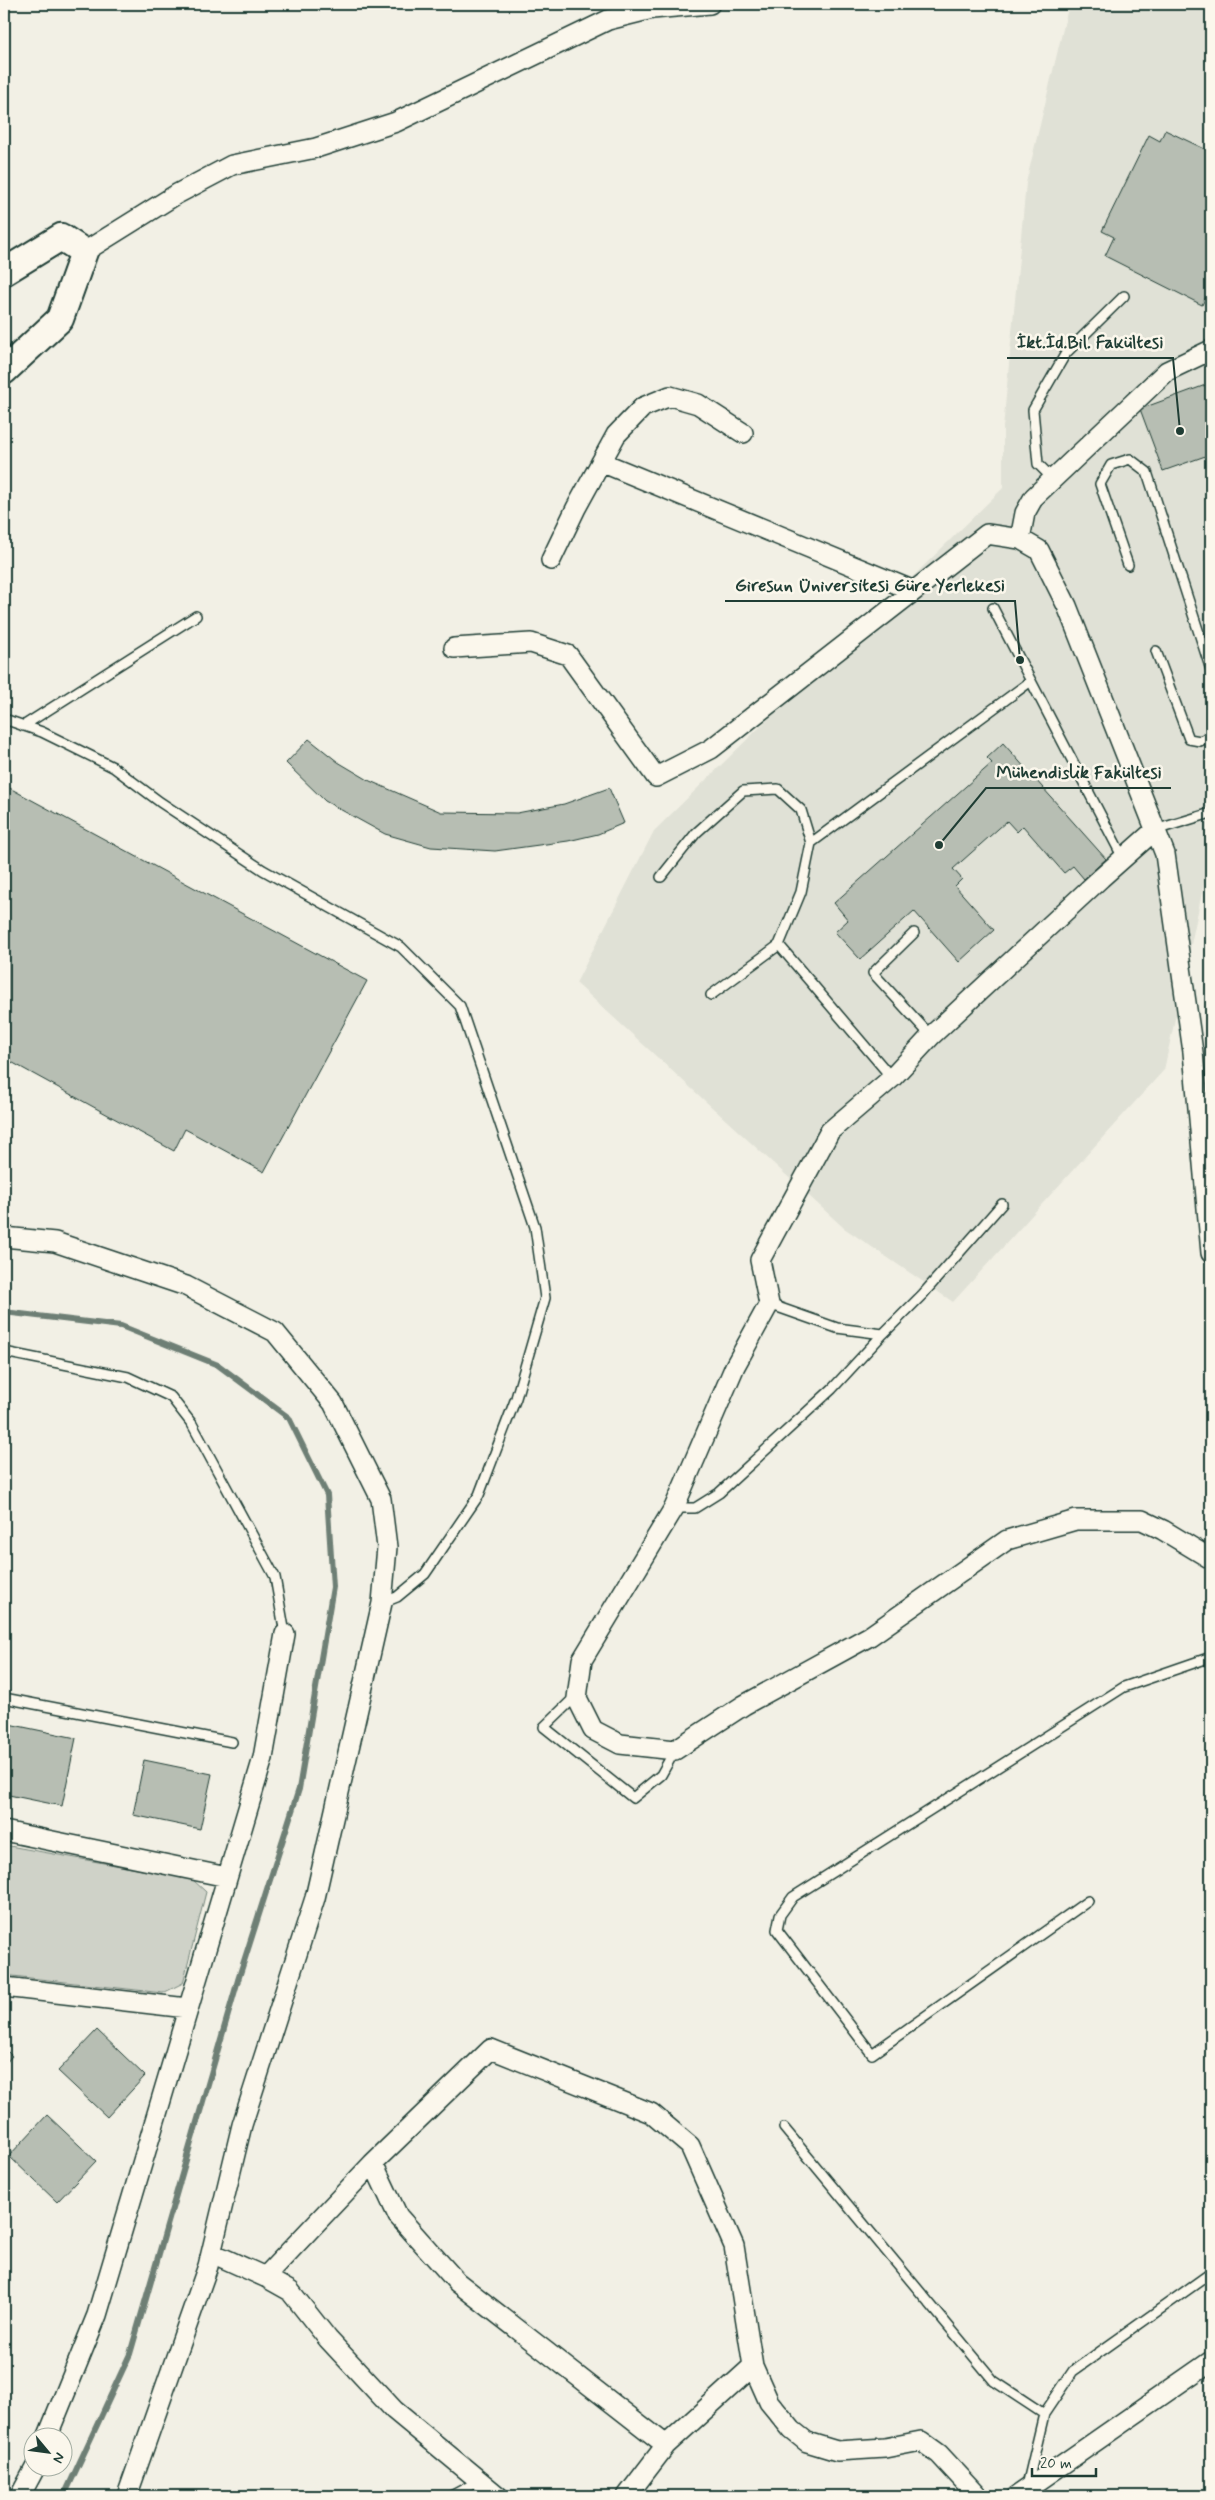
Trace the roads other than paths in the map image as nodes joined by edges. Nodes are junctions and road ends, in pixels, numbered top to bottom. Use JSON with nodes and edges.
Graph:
{"nodes":[{"id":1,"x":710,"y":4,"type":"edge"},
{"id":2,"x":84,"y":252,"type":"junction"},
{"id":3,"x":4,"y":272,"type":"edge"},
{"id":4,"x":1124,"y":296,"type":"dead end"},
{"id":5,"x":1211,"y":350,"type":"edge"},
{"id":6,"x":4,"y":372,"type":"edge"},
{"id":7,"x":743,"y":433,"type":"dead end"},
{"id":8,"x":601,"y":462,"type":"junction"},
{"id":9,"x":1053,"y":478,"type":"junction"},
{"id":10,"x":1020,"y":539,"type":"junction"},
{"id":11,"x":551,"y":560,"type":"dead end"},
{"id":12,"x":1128,"y":565,"type":"dead end"},
{"id":13,"x":914,"y":591,"type":"junction"},
{"id":14,"x":993,"y":608,"type":"dead end"},
{"id":15,"x":196,"y":616,"type":"dead end"},
{"id":16,"x":454,"y":648,"type":"dead end"},
{"id":17,"x":1156,"y":651,"type":"dead end"},
{"id":18,"x":1211,"y":670,"type":"edge"},
{"id":19,"x":1031,"y":682,"type":"junction"},
{"id":20,"x":4,"y":719,"type":"edge"},
{"id":21,"x":23,"y":726,"type":"junction"},
{"id":22,"x":1211,"y":736,"type":"edge"},
{"id":23,"x":1211,"y":813,"type":"edge"},
{"id":24,"x":1155,"y":830,"type":"junction"},
{"id":25,"x":811,"y":843,"type":"junction"},
{"id":26,"x":1123,"y":858,"type":"junction"},
{"id":27,"x":660,"y":877,"type":"dead end"},
{"id":28,"x":914,"y":934,"type":"dead end"},
{"id":29,"x":779,"y":945,"type":"junction"},
{"id":30,"x":711,"y":994,"type":"dead end"},
{"id":31,"x":931,"y":1036,"type":"junction"},
{"id":32,"x":892,"y":1078,"type":"junction"},
{"id":33,"x":1002,"y":1204,"type":"dead end"},
{"id":34,"x":4,"y":1237,"type":"edge"},
{"id":35,"x":1211,"y":1253,"type":"edge"},
{"id":36,"x":769,"y":1304,"type":"junction"},
{"id":37,"x":883,"y":1334,"type":"junction"},
{"id":38,"x":4,"y":1352,"type":"edge"},
{"id":39,"x":674,"y":1508,"type":"junction"},
{"id":40,"x":1211,"y":1559,"type":"edge"},
{"id":41,"x":382,"y":1603,"type":"junction"},
{"id":42,"x":285,"y":1634,"type":"joint"},
{"id":43,"x":1211,"y":1657,"type":"edge"},
{"id":44,"x":577,"y":1695,"type":"junction"},
{"id":45,"x":4,"y":1698,"type":"edge"},
{"id":46,"x":232,"y":1742,"type":"dead end"},
{"id":47,"x":675,"y":1750,"type":"junction"},
{"id":48,"x":4,"y":1831,"type":"edge"},
{"id":49,"x":227,"y":1877,"type":"junction"},
{"id":50,"x":1088,"y":1901,"type":"dead end"},
{"id":51,"x":4,"y":1986,"type":"edge"},
{"id":52,"x":187,"y":2008,"type":"junction"},
{"id":53,"x":784,"y":2128,"type":"dead end"},
{"id":54,"x":373,"y":2163,"type":"junction"},
{"id":55,"x":212,"y":2253,"type":"junction"},
{"id":56,"x":1211,"y":2274,"type":"edge"},
{"id":57,"x":265,"y":2277,"type":"junction"},
{"id":58,"x":1211,"y":2361,"type":"edge"},
{"id":59,"x":753,"y":2366,"type":"junction"},
{"id":60,"x":1044,"y":2414,"type":"junction"},
{"id":61,"x":52,"y":2428,"type":"edge"},
{"id":62,"x":666,"y":2445,"type":"junction"},
{"id":63,"x":30,"y":2478,"type":"edge"},
{"id":64,"x":479,"y":2481,"type":"junction"},
{"id":65,"x":1025,"y":2494,"type":"edge"},
{"id":66,"x":20,"y":2496,"type":"edge"},
{"id":67,"x":127,"y":2496,"type":"edge"},
{"id":68,"x":450,"y":2496,"type":"edge"},
{"id":69,"x":498,"y":2496,"type":"edge"},
{"id":70,"x":627,"y":2496,"type":"edge"},
{"id":71,"x":978,"y":2496,"type":"edge"}],
"edges":[{"from":1,"to":2,"type":"street"},
{"from":2,"to":3,"type":"street"},
{"from":2,"to":6,"type":"street"},
{"from":4,"to":9,"type":"lane"},
{"from":5,"to":9,"type":"street"},
{"from":7,"to":8,"type":"street"},
{"from":8,"to":11,"type":"street"},
{"from":8,"to":13,"type":"street"},
{"from":9,"to":10,"type":"street"},
{"from":10,"to":13,"type":"street"},
{"from":10,"to":24,"type":"street"},
{"from":12,"to":18,"type":"lane"},
{"from":13,"to":16,"type":"street"},
{"from":14,"to":19,"type":"lane"},
{"from":15,"to":21,"type":"lane"},
{"from":17,"to":22,"type":"lane"},
{"from":19,"to":25,"type":"lane"},
{"from":19,"to":26,"type":"lane"},
{"from":20,"to":21,"type":"lane"},
{"from":21,"to":41,"type":"lane"},
{"from":23,"to":24,"type":"lane"},
{"from":24,"to":26,"type":"street"},
{"from":24,"to":35,"type":"street"},
{"from":25,"to":27,"type":"lane"},
{"from":25,"to":29,"type":"lane"},
{"from":26,"to":31,"type":"street"},
{"from":28,"to":31,"type":"lane"},
{"from":29,"to":30,"type":"lane"},
{"from":29,"to":32,"type":"lane"},
{"from":31,"to":32,"type":"street"},
{"from":32,"to":36,"type":"street"},
{"from":33,"to":37,"type":"lane"},
{"from":34,"to":41,"type":"street"},
{"from":36,"to":37,"type":"lane"},
{"from":36,"to":39,"type":"street"},
{"from":37,"to":39,"type":"lane"},
{"from":38,"to":42,"type":"lane"},
{"from":39,"to":44,"type":"street"},
{"from":40,"to":47,"type":"street"},
{"from":41,"to":55,"type":"street"},
{"from":42,"to":49,"type":"street"},
{"from":43,"to":50,"type":"lane"},
{"from":44,"to":47,"type":"street"},
{"from":44,"to":47,"type":"lane"},
{"from":45,"to":46,"type":"lane"},
{"from":48,"to":49,"type":"street"},
{"from":49,"to":52,"type":"street"},
{"from":51,"to":52,"type":"street"},
{"from":52,"to":61,"type":"street"},
{"from":53,"to":60,"type":"lane"},
{"from":54,"to":57,"type":"street"},
{"from":54,"to":59,"type":"street"},
{"from":54,"to":62,"type":"street"},
{"from":55,"to":57,"type":"street"},
{"from":55,"to":67,"type":"street"},
{"from":56,"to":60,"type":"lane"},
{"from":57,"to":64,"type":"street"},
{"from":58,"to":65,"type":"street"},
{"from":59,"to":62,"type":"street"},
{"from":59,"to":71,"type":"street"},
{"from":60,"to":65,"type":"lane"},
{"from":62,"to":70,"type":"street"},
{"from":63,"to":66,"type":"street"},
{"from":64,"to":68,"type":"lane"},
{"from":64,"to":69,"type":"street"}]}
